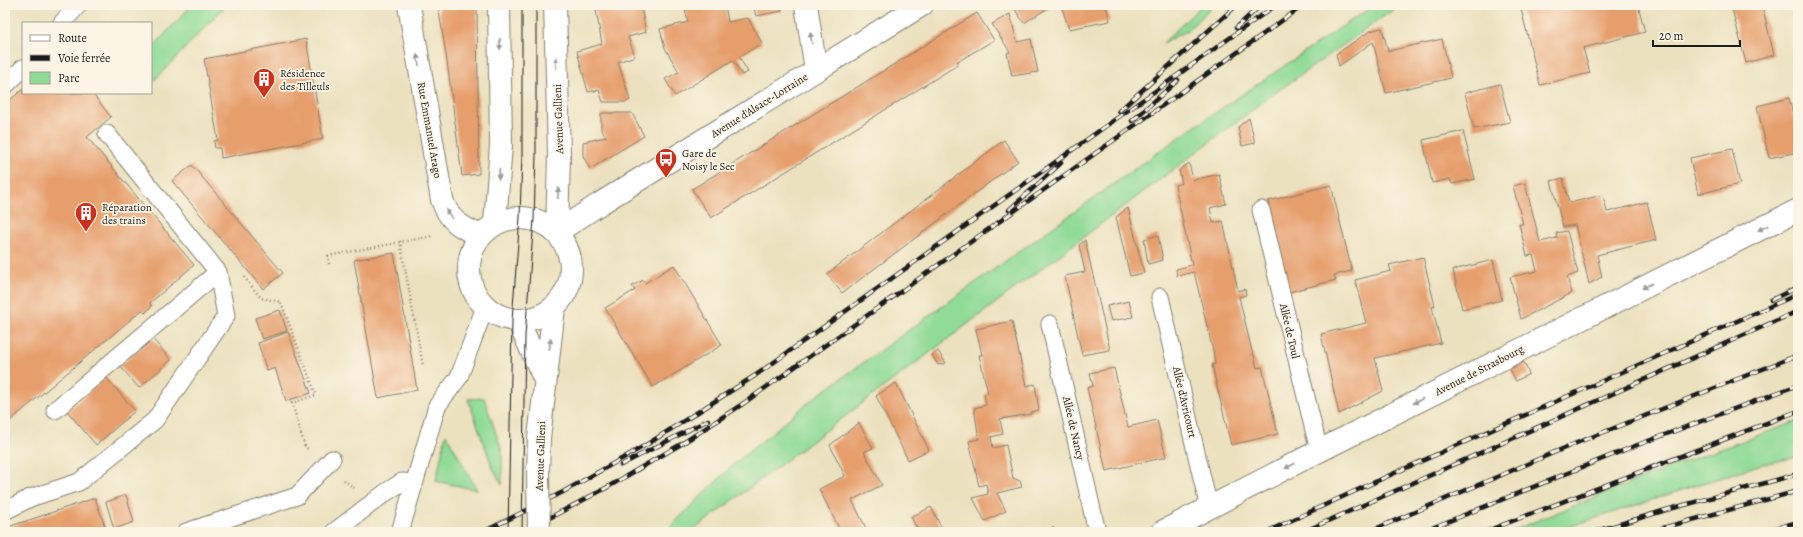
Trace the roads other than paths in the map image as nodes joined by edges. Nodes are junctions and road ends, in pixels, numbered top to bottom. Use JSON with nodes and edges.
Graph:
{"nodes":[{"id":1,"x":78,"y":5,"type":"edge"},
{"id":2,"x":409,"y":5,"type":"edge"},
{"id":3,"x":499,"y":5,"type":"edge"},
{"id":4,"x":555,"y":5,"type":"edge"},
{"id":5,"x":806,"y":5,"type":"edge"},
{"id":6,"x":922,"y":5,"type":"edge"},
{"id":7,"x":63,"y":22,"type":"edge"},
{"id":8,"x":22,"y":69,"type":"edge"},
{"id":9,"x":816,"y":70,"type":"junction"},
{"id":10,"x":5,"y":86,"type":"edge"},
{"id":11,"x":107,"y":134,"type":"dead end"},
{"id":12,"x":1261,"y":210,"type":"dead end"},
{"id":13,"x":1798,"y":210,"type":"edge"},
{"id":14,"x":488,"y":230,"type":"junction"},
{"id":15,"x":557,"y":232,"type":"junction"},
{"id":16,"x":218,"y":272,"type":"junction"},
{"id":17,"x":1160,"y":297,"type":"dead end"},
{"id":18,"x":485,"y":307,"type":"junction"},
{"id":19,"x":554,"y":308,"type":"junction"},
{"id":20,"x":518,"y":321,"type":"junction"},
{"id":21,"x":1050,"y":324,"type":"dead end"},
{"id":22,"x":545,"y":380,"type":"junction"},
{"id":23,"x":55,"y":410,"type":"dead end"},
{"id":24,"x":1319,"y":451,"type":"junction"},
{"id":25,"x":329,"y":462,"type":"road end"},
{"id":26,"x":414,"y":483,"type":"junction"},
{"id":27,"x":1209,"y":508,"type":"junction"},
{"id":28,"x":5,"y":511,"type":"edge"},
{"id":29,"x":186,"y":532,"type":"edge"},
{"id":30,"x":334,"y":532,"type":"edge"},
{"id":31,"x":400,"y":532,"type":"edge"},
{"id":32,"x":539,"y":532,"type":"edge"},
{"id":33,"x":1097,"y":532,"type":"edge"},
{"id":34,"x":1162,"y":532,"type":"edge"}],
"edges":[{"from":1,"to":7,"type":"lane"},
{"from":14,"to":2,"type":"street","name":"Rue Emmanuel Arago","one_way":true},
{"from":3,"to":14,"type":"street","one_way":true},
{"from":15,"to":4,"type":"street","name":"Avenue Gallieni","one_way":true},
{"from":9,"to":5,"type":"street","one_way":true},
{"from":6,"to":9,"type":"street","name":"Avenue d'Alsace-Lorraine"},
{"from":8,"to":10,"type":"lane"},
{"from":9,"to":15,"type":"street","name":"Avenue d'Alsace-Lorraine"},
{"from":11,"to":16,"type":"lane"},
{"from":12,"to":24,"type":"lane","name":"Allée de Toul"},
{"from":13,"to":24,"type":"street","name":"Avenue de Strasbourg","one_way":true},
{"from":14,"to":15,"type":"street"},
{"from":14,"to":18,"type":"street"},
{"from":15,"to":19,"type":"street"},
{"from":16,"to":23,"type":"lane"},
{"from":16,"to":28,"type":"lane"},
{"from":17,"to":27,"type":"lane","name":"Allée d'Avricourt"},
{"from":18,"to":20,"type":"street"},
{"from":18,"to":26,"type":"lane"},
{"from":19,"to":20,"type":"street"},
{"from":22,"to":19,"type":"street","name":"Avenue Gallieni","one_way":true},
{"from":20,"to":22,"type":"street"},
{"from":21,"to":33,"type":"lane","name":"Allée de Nancy"},
{"from":22,"to":32,"type":"street","name":"Avenue Gallieni","bridge":true},
{"from":24,"to":27,"type":"street","name":"Avenue de Strasbourg","one_way":true},
{"from":25,"to":29,"type":"lane"},
{"from":26,"to":30,"type":"lane"},
{"from":26,"to":31,"type":"lane"},
{"from":27,"to":34,"type":"street","name":"Avenue de Strasbourg"}]}
